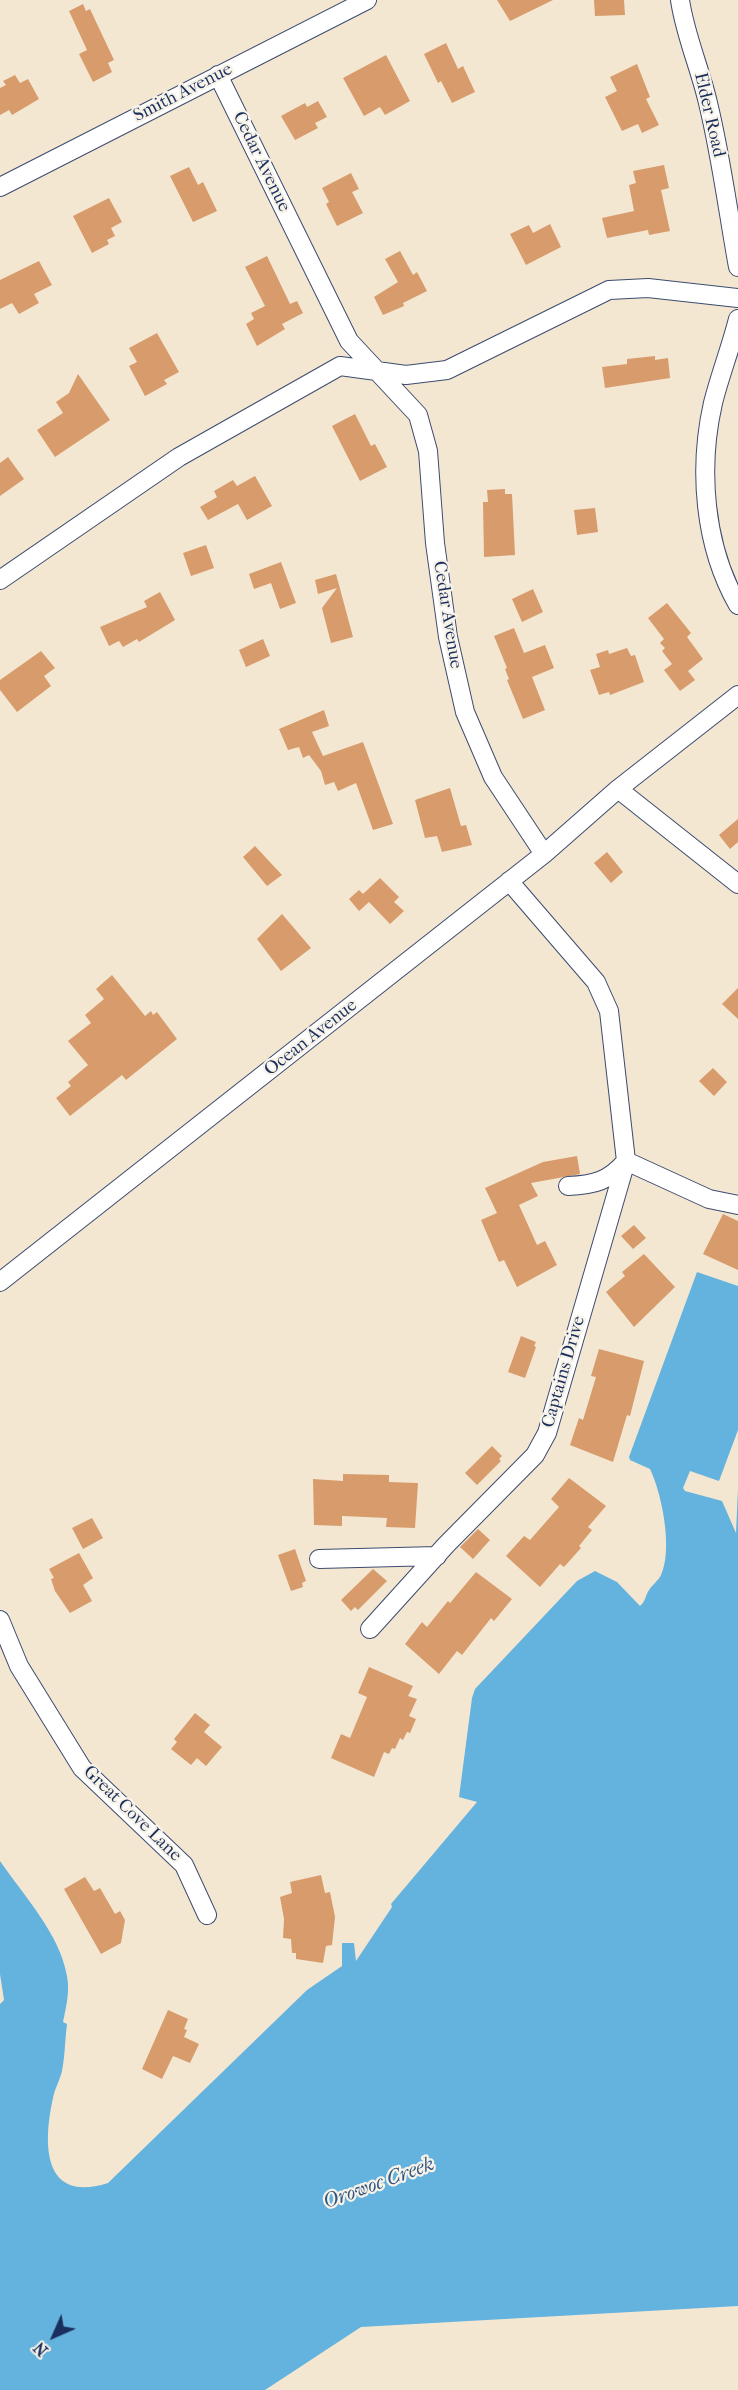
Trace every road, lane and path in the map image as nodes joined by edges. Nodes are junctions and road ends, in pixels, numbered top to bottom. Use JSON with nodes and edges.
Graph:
{"nodes":[{"id":1,"x":367,"y":0,"type":"edge"},
{"id":2,"x":680,"y":0,"type":"edge"},
{"id":3,"x":218,"y":75,"type":"junction"},
{"id":4,"x":0,"y":187,"type":"edge"},
{"id":5,"x":738,"y":267,"type":"edge"},
{"id":6,"x":738,"y":297,"type":"edge"},
{"id":7,"x":738,"y":322,"type":"edge"},
{"id":8,"x":378,"y":371,"type":"junction"},
{"id":9,"x":0,"y":580,"type":"edge"},
{"id":10,"x":738,"y":605,"type":"edge"},
{"id":11,"x":738,"y":695,"type":"edge"},
{"id":12,"x":618,"y":789,"type":"junction"},
{"id":13,"x":544,"y":854,"type":"junction"},
{"id":14,"x":509,"y":881,"type":"junction"},
{"id":15,"x":738,"y":884,"type":"edge"},
{"id":16,"x":626,"y":1161,"type":"junction"},
{"id":17,"x":568,"y":1186,"type":"dead end"},
{"id":18,"x":738,"y":1205,"type":"edge"},
{"id":19,"x":0,"y":1282,"type":"edge"},
{"id":20,"x":437,"y":1556,"type":"junction"},
{"id":21,"x":319,"y":1559,"type":"dead end"},
{"id":22,"x":0,"y":1620,"type":"edge"},
{"id":23,"x":370,"y":1629,"type":"dead end"},
{"id":24,"x":207,"y":1916,"type":"dead end"}],
"edges":[{"from":1,"to":3,"type":"street","name":"Smith Avenue"},
{"from":2,"to":5,"type":"street","name":"Elder Road"},
{"from":3,"to":4,"type":"street","name":"Smith Avenue"},
{"from":3,"to":8,"type":"street","name":"Cedar Avenue"},
{"from":6,"to":8,"type":"street"},
{"from":7,"to":10,"type":"street"},
{"from":8,"to":9,"type":"street"},
{"from":8,"to":13,"type":"street","name":"Cedar Avenue"},
{"from":11,"to":12,"type":"street","name":"Ocean Avenue"},
{"from":12,"to":13,"type":"street","name":"Ocean Avenue"},
{"from":12,"to":15,"type":"street"},
{"from":13,"to":14,"type":"street","name":"Ocean Avenue"},
{"from":14,"to":16,"type":"street","name":"Captains Drive"},
{"from":14,"to":19,"type":"street","name":"Ocean Avenue"},
{"from":16,"to":17,"type":"street"},
{"from":16,"to":18,"type":"street"},
{"from":16,"to":20,"type":"street","name":"Captains Drive"},
{"from":20,"to":21,"type":"street"},
{"from":20,"to":23,"type":"street","name":"Captains Drive"},
{"from":22,"to":24,"type":"street","name":"Great Cove Lane"}]}
